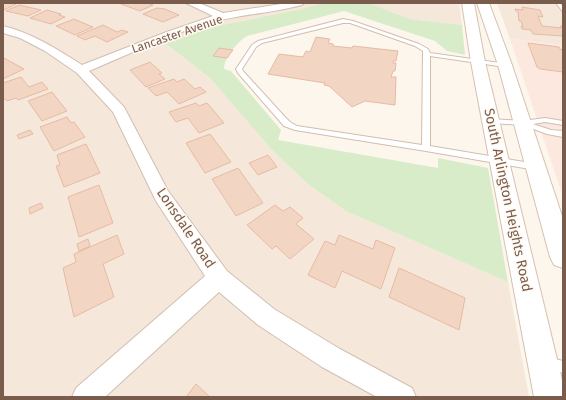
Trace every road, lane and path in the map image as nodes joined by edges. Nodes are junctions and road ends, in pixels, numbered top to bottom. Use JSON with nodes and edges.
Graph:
{"nodes":[{"id":1,"x":191,"y":3,"type":"edge"},
{"id":2,"x":299,"y":3,"type":"edge"},
{"id":3,"x":468,"y":3,"type":"edge"},
{"id":4,"x":483,"y":3,"type":"edge"},
{"id":5,"x":558,"y":3,"type":"edge"},
{"id":6,"x":563,"y":10,"type":"edge"},
{"id":7,"x":223,"y":17,"type":"junction"},
{"id":8,"x":3,"y":29,"type":"edge"},
{"id":9,"x":427,"y":54,"type":"junction"},
{"id":10,"x":478,"y":62,"type":"junction"},
{"id":11,"x":505,"y":65,"type":"junction"},
{"id":12,"x":82,"y":70,"type":"junction"},
{"id":13,"x":491,"y":121,"type":"junction"},
{"id":14,"x":523,"y":123,"type":"junction"},
{"id":15,"x":563,"y":123,"type":"edge"},
{"id":16,"x":563,"y":134,"type":"edge"},
{"id":17,"x":426,"y":148,"type":"junction"},
{"id":18,"x":500,"y":162,"type":"junction"},
{"id":19,"x":536,"y":167,"type":"junction"},
{"id":20,"x":563,"y":257,"type":"edge"},
{"id":21,"x":219,"y":278,"type":"junction"},
{"id":22,"x":553,"y":364,"type":"edge"},
{"id":23,"x":85,"y":397,"type":"edge"},
{"id":24,"x":403,"y":397,"type":"edge"},
{"id":25,"x":550,"y":397,"type":"edge"}],
"edges":[{"from":1,"to":7,"type":"street"},
{"from":2,"to":7,"type":"street","name":"Lancaster Avenue"},
{"from":3,"to":10,"type":"main road","name":"South Arlington Heights Road"},
{"from":4,"to":11,"type":"main road","name":"South Arlington Heights Road"},
{"from":5,"to":6,"type":"lane"},
{"from":7,"to":12,"type":"street","name":"Lancaster Avenue"},
{"from":8,"to":12,"type":"street","name":"Lonsdale Road"},
{"from":9,"to":10,"type":"lane"},
{"from":9,"to":17,"type":"lane"},
{"from":9,"to":17,"type":"lane"},
{"from":10,"to":11,"type":"lane"},
{"from":10,"to":13,"type":"main road","name":"South Arlington Heights Road"},
{"from":11,"to":14,"type":"main road","name":"South Arlington Heights Road"},
{"from":12,"to":21,"type":"street","name":"Lonsdale Road"},
{"from":13,"to":14,"type":"lane"},
{"from":13,"to":18,"type":"main road","name":"South Arlington Heights Road"},
{"from":14,"to":15,"type":"lane"},
{"from":14,"to":16,"type":"lane"},
{"from":14,"to":19,"type":"main road","name":"South Arlington Heights Road"},
{"from":17,"to":18,"type":"lane"},
{"from":18,"to":19,"type":"lane"},
{"from":18,"to":22,"type":"main road","name":"South Arlington Heights Road"},
{"from":19,"to":20,"type":"main road","name":"South Arlington Heights Road"},
{"from":21,"to":23,"type":"street"},
{"from":21,"to":24,"type":"street","name":"Lonsdale Road"},
{"from":22,"to":25,"type":"main road","name":"South Arlington Heights Road"}]}
